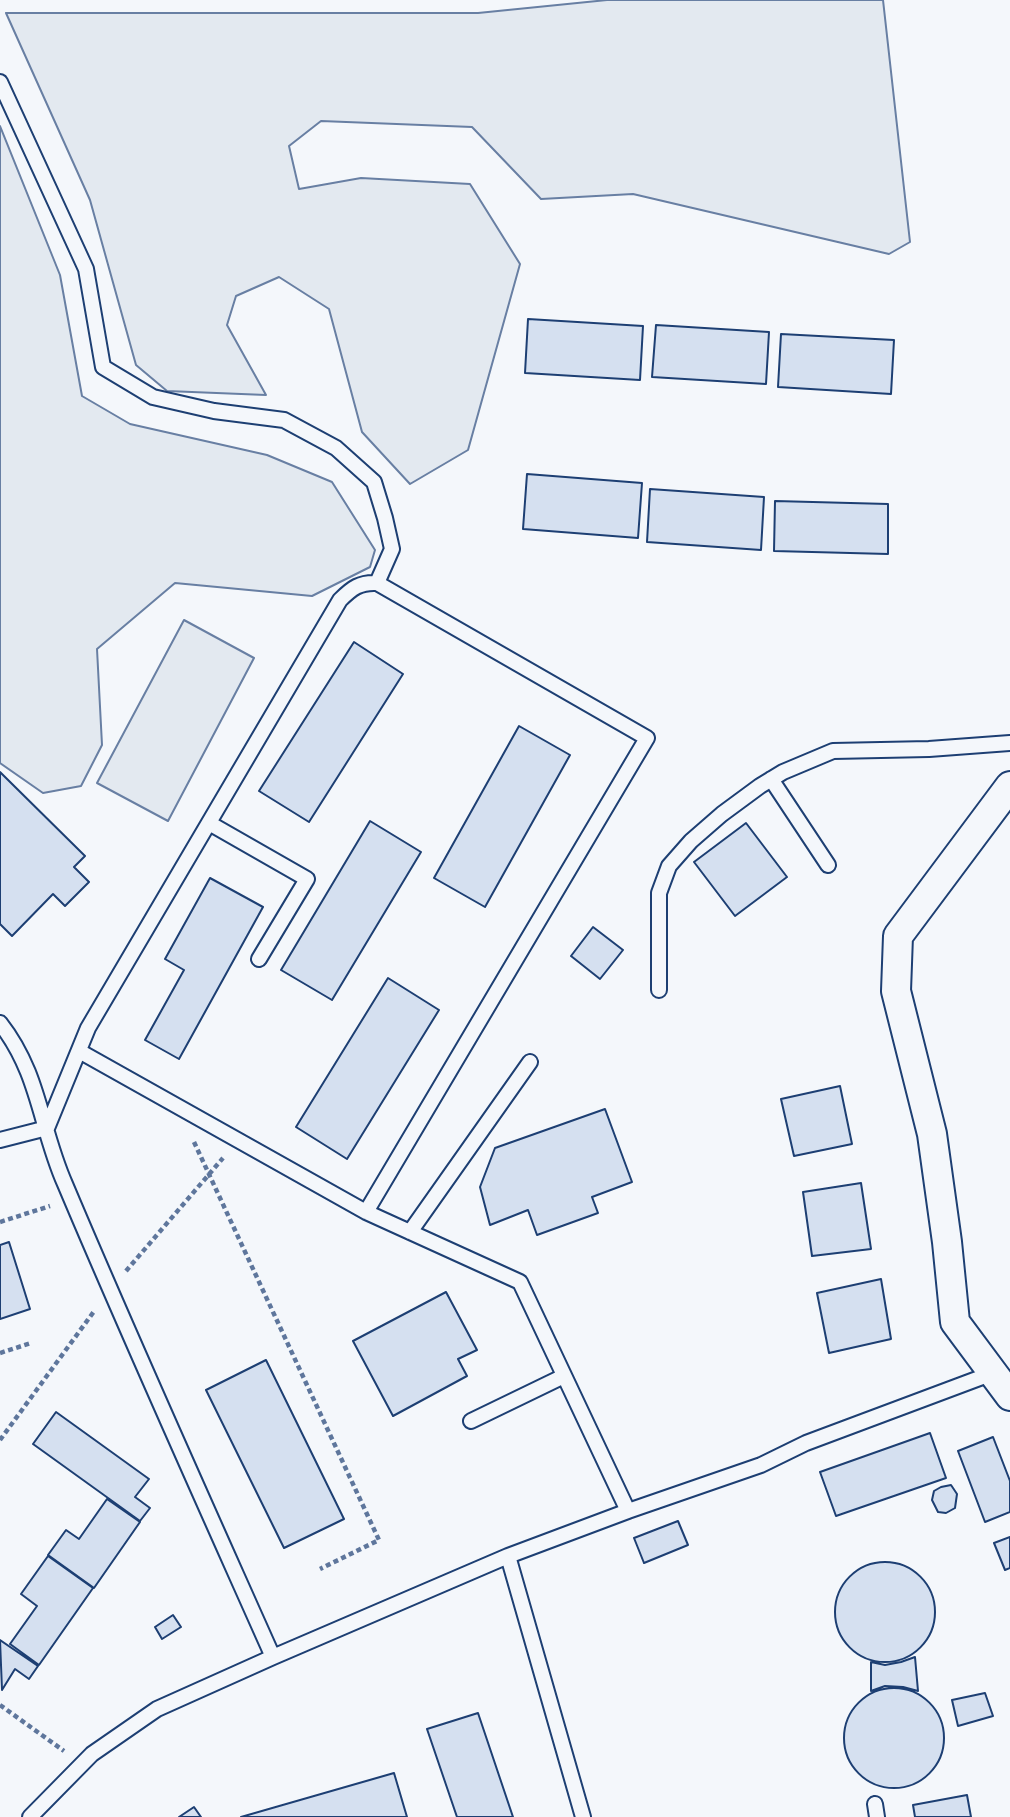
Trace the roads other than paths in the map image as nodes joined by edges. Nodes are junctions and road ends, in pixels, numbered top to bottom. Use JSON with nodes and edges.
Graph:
{"nodes":[{"id":1,"x":0,"y":82,"type":"edge"},
{"id":2,"x":377,"y":583,"type":"junction"},
{"id":3,"x":1010,"y":743,"type":"edge"},
{"id":4,"x":771,"y":779,"type":"junction"},
{"id":5,"x":1010,"y":786,"type":"edge"},
{"id":6,"x":209,"y":823,"type":"junction"},
{"id":7,"x":828,"y":865,"type":"dead end"},
{"id":8,"x":258,"y":959,"type":"dead end"},
{"id":9,"x":659,"y":990,"type":"dead end"},
{"id":10,"x":0,"y":1023,"type":"edge"},
{"id":11,"x":79,"y":1051,"type":"junction"},
{"id":12,"x":530,"y":1062,"type":"dead end"},
{"id":13,"x":47,"y":1128,"type":"junction"},
{"id":14,"x":0,"y":1140,"type":"edge"},
{"id":15,"x":366,"y":1212,"type":"junction"},
{"id":16,"x":411,"y":1233,"type":"junction"},
{"id":17,"x":993,"y":1373,"type":"junction"},
{"id":18,"x":564,"y":1376,"type":"junction"},
{"id":19,"x":1010,"y":1396,"type":"edge"},
{"id":20,"x":471,"y":1421,"type":"dead end"},
{"id":21,"x":628,"y":1511,"type":"junction"},
{"id":22,"x":508,"y":1556,"type":"junction"},
{"id":23,"x":273,"y":1657,"type":"junction"},
{"id":24,"x":30,"y":1817,"type":"edge"},
{"id":25,"x":583,"y":1817,"type":"edge"}],
"edges":[{"from":1,"to":2,"type":"lane"},
{"from":2,"to":6,"type":"lane"},
{"from":2,"to":15,"type":"lane"},
{"from":3,"to":4,"type":"lane"},
{"from":4,"to":7,"type":"lane"},
{"from":4,"to":9,"type":"lane"},
{"from":5,"to":17,"type":"street"},
{"from":6,"to":8,"type":"lane"},
{"from":6,"to":11,"type":"lane"},
{"from":10,"to":13,"type":"lane"},
{"from":11,"to":13,"type":"lane"},
{"from":11,"to":15,"type":"lane"},
{"from":12,"to":16,"type":"lane"},
{"from":13,"to":14,"type":"lane"},
{"from":13,"to":23,"type":"lane"},
{"from":15,"to":16,"type":"lane"},
{"from":16,"to":18,"type":"lane"},
{"from":17,"to":19,"type":"street"},
{"from":17,"to":21,"type":"lane"},
{"from":18,"to":20,"type":"lane"},
{"from":18,"to":21,"type":"lane"},
{"from":21,"to":22,"type":"lane"},
{"from":22,"to":23,"type":"lane"},
{"from":22,"to":25,"type":"lane"},
{"from":23,"to":24,"type":"lane"}]}
